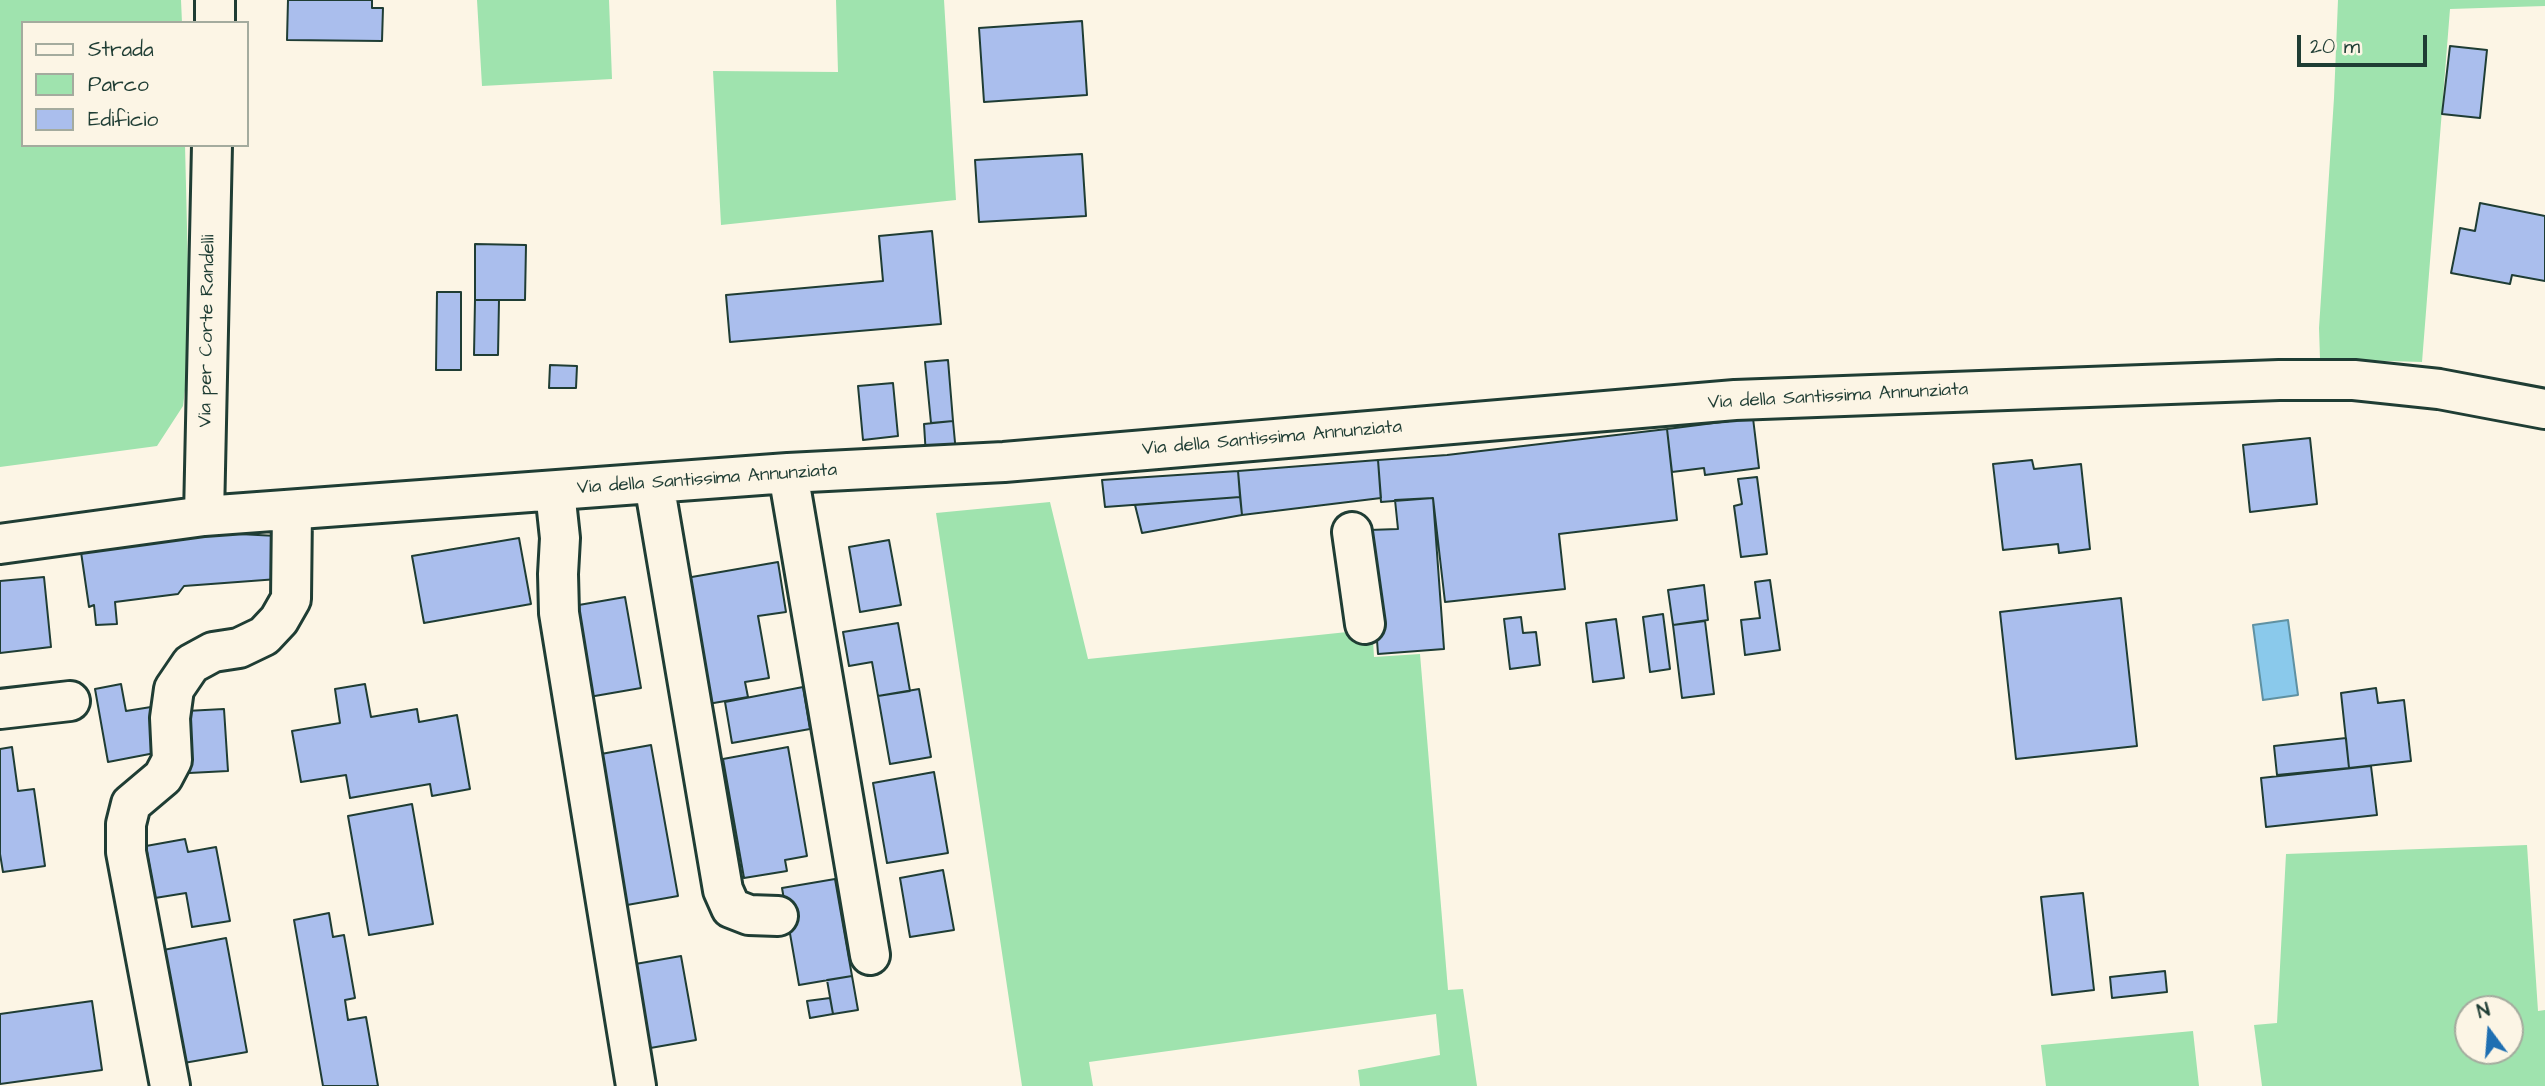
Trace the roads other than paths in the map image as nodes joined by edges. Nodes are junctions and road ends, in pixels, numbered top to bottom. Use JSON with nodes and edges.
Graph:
{"nodes":[{"id":1,"x":215,"y":0,"type":"edge"},
{"id":2,"x":215,"y":21,"type":"edge"},
{"id":3,"x":212,"y":147,"type":"edge"},
{"id":4,"x":2545,"y":409,"type":"edge"},
{"id":5,"x":788,"y":473,"type":"junction"},
{"id":6,"x":654,"y":483,"type":"junction"},
{"id":7,"x":555,"y":491,"type":"junction"},
{"id":8,"x":292,"y":511,"type":"junction"},
{"id":9,"x":204,"y":516,"type":"junction"},
{"id":10,"x":1352,"y":532,"type":"dead end"},
{"id":11,"x":0,"y":544,"type":"edge"},
{"id":12,"x":1365,"y":624,"type":"dead end"},
{"id":13,"x":70,"y":701,"type":"dead end"},
{"id":14,"x":0,"y":709,"type":"edge"},
{"id":15,"x":778,"y":916,"type":"dead end"},
{"id":16,"x":870,"y":955,"type":"dead end"},
{"id":17,"x":170,"y":1086,"type":"edge"},
{"id":18,"x":636,"y":1086,"type":"edge"}],
"edges":[{"from":1,"to":2,"type":"street"},
{"from":3,"to":9,"type":"street","name":"Via per Corte Randelli"},
{"from":4,"to":5,"type":"street","name":"Via della Santissima Annunziata"},
{"from":5,"to":6,"type":"street","name":"Via della Santissima Annunziata"},
{"from":5,"to":16,"type":"street"},
{"from":6,"to":7,"type":"street","name":"Via della Santissima Annunziata"},
{"from":6,"to":15,"type":"street"},
{"from":7,"to":8,"type":"street","name":"Via della Santissima Annunziata"},
{"from":7,"to":18,"type":"street"},
{"from":8,"to":9,"type":"street","name":"Via della Santissima Annunziata"},
{"from":8,"to":17,"type":"street"},
{"from":9,"to":11,"type":"street","name":"Via della Santissima Annunziata"},
{"from":10,"to":12,"type":"street"},
{"from":13,"to":14,"type":"street"}]}
